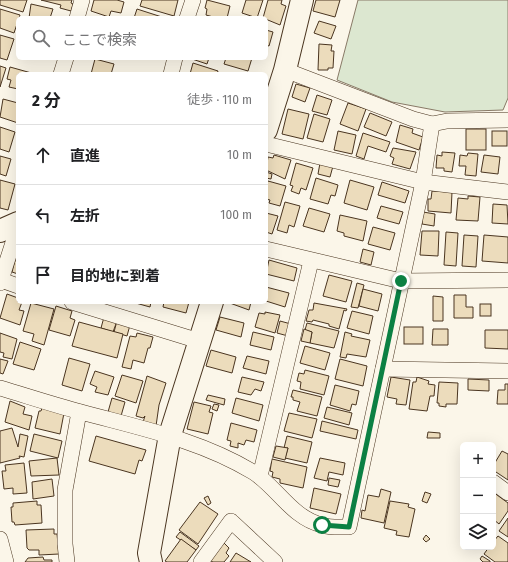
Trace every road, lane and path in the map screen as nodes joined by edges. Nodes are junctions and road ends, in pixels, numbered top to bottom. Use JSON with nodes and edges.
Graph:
{"nodes":[{"id":1,"x":82,"y":0,"type":"edge"},
{"id":2,"x":193,"y":0,"type":"edge"},
{"id":3,"x":302,"y":0,"type":"edge"},
{"id":4,"x":78,"y":16,"type":"edge"},
{"id":5,"x":188,"y":16,"type":"edge"},
{"id":6,"x":65,"y":60,"type":"edge"},
{"id":7,"x":174,"y":60,"type":"edge"},
{"id":8,"x":285,"y":70,"type":"junction"},
{"id":9,"x":62,"y":72,"type":"edge"},
{"id":10,"x":171,"y":72,"type":"edge"},
{"id":11,"x":508,"y":120,"type":"edge"},
{"id":12,"x":268,"y":124,"type":"edge"},
{"id":13,"x":432,"y":124,"type":"junction"},
{"id":14,"x":268,"y":144,"type":"edge"},
{"id":15,"x":423,"y":182,"type":"junction"},
{"id":16,"x":508,"y":192,"type":"edge"},
{"id":17,"x":16,"y":224,"type":"edge"},
{"id":18,"x":0,"y":231,"type":"edge"},
{"id":19,"x":16,"y":233,"type":"edge"},
{"id":20,"x":268,"y":250,"type":"edge"},
{"id":21,"x":311,"y":261,"type":"junction"},
{"id":22,"x":508,"y":280,"type":"edge"},
{"id":23,"x":401,"y":281,"type":"junction"},
{"id":24,"x":0,"y":282,"type":"edge"},
{"id":25,"x":16,"y":286,"type":"edge"},
{"id":26,"x":79,"y":304,"type":"edge"},
{"id":27,"x":211,"y":304,"type":"edge"},
{"id":28,"x":199,"y":341,"type":"junction"},
{"id":29,"x":383,"y":369,"type":"junction"},
{"id":30,"x":508,"y":371,"type":"edge"},
{"id":31,"x":0,"y":388,"type":"edge"},
{"id":32,"x":79,"y":412,"type":"junction"},
{"id":33,"x":170,"y":435,"type":"junction"},
{"id":34,"x":260,"y":476,"type":"junction"},
{"id":35,"x":496,"y":484,"type":"edge"},
{"id":36,"x":508,"y":493,"type":"edge"},
{"id":37,"x":0,"y":539,"type":"edge"},
{"id":38,"x":6,"y":562,"type":"edge"},
{"id":39,"x":68,"y":562,"type":"edge"},
{"id":40,"x":150,"y":562,"type":"edge"},
{"id":41,"x":201,"y":562,"type":"edge"},
{"id":42,"x":275,"y":562,"type":"edge"}],
"edges":[{"from":1,"to":4,"type":"street"},
{"from":2,"to":5,"type":"street"},
{"from":3,"to":8,"type":"street"},
{"from":6,"to":9,"type":"street"},
{"from":7,"to":10,"type":"street"},
{"from":8,"to":12,"type":"street"},
{"from":8,"to":13,"type":"street"},
{"from":11,"to":13,"type":"street"},
{"from":13,"to":15,"type":"street"},
{"from":14,"to":15,"type":"street"},
{"from":15,"to":16,"type":"street"},
{"from":15,"to":23,"type":"street"},
{"from":17,"to":18,"type":"street"},
{"from":19,"to":24,"type":"street"},
{"from":20,"to":21,"type":"street"},
{"from":21,"to":23,"type":"street"},
{"from":21,"to":34,"type":"street"},
{"from":22,"to":23,"type":"street"},
{"from":23,"to":29,"type":"street"},
{"from":24,"to":25,"type":"street"},
{"from":26,"to":28,"type":"street"},
{"from":27,"to":28,"type":"street"},
{"from":28,"to":33,"type":"street"},
{"from":29,"to":30,"type":"street"},
{"from":29,"to":34,"type":"street"},
{"from":31,"to":32,"type":"street"},
{"from":32,"to":33,"type":"street"},
{"from":32,"to":39,"type":"street"},
{"from":33,"to":34,"type":"street"},
{"from":33,"to":40,"type":"street"},
{"from":35,"to":36,"type":"street"},
{"from":37,"to":38,"type":"street"},
{"from":41,"to":42,"type":"street"}]}
